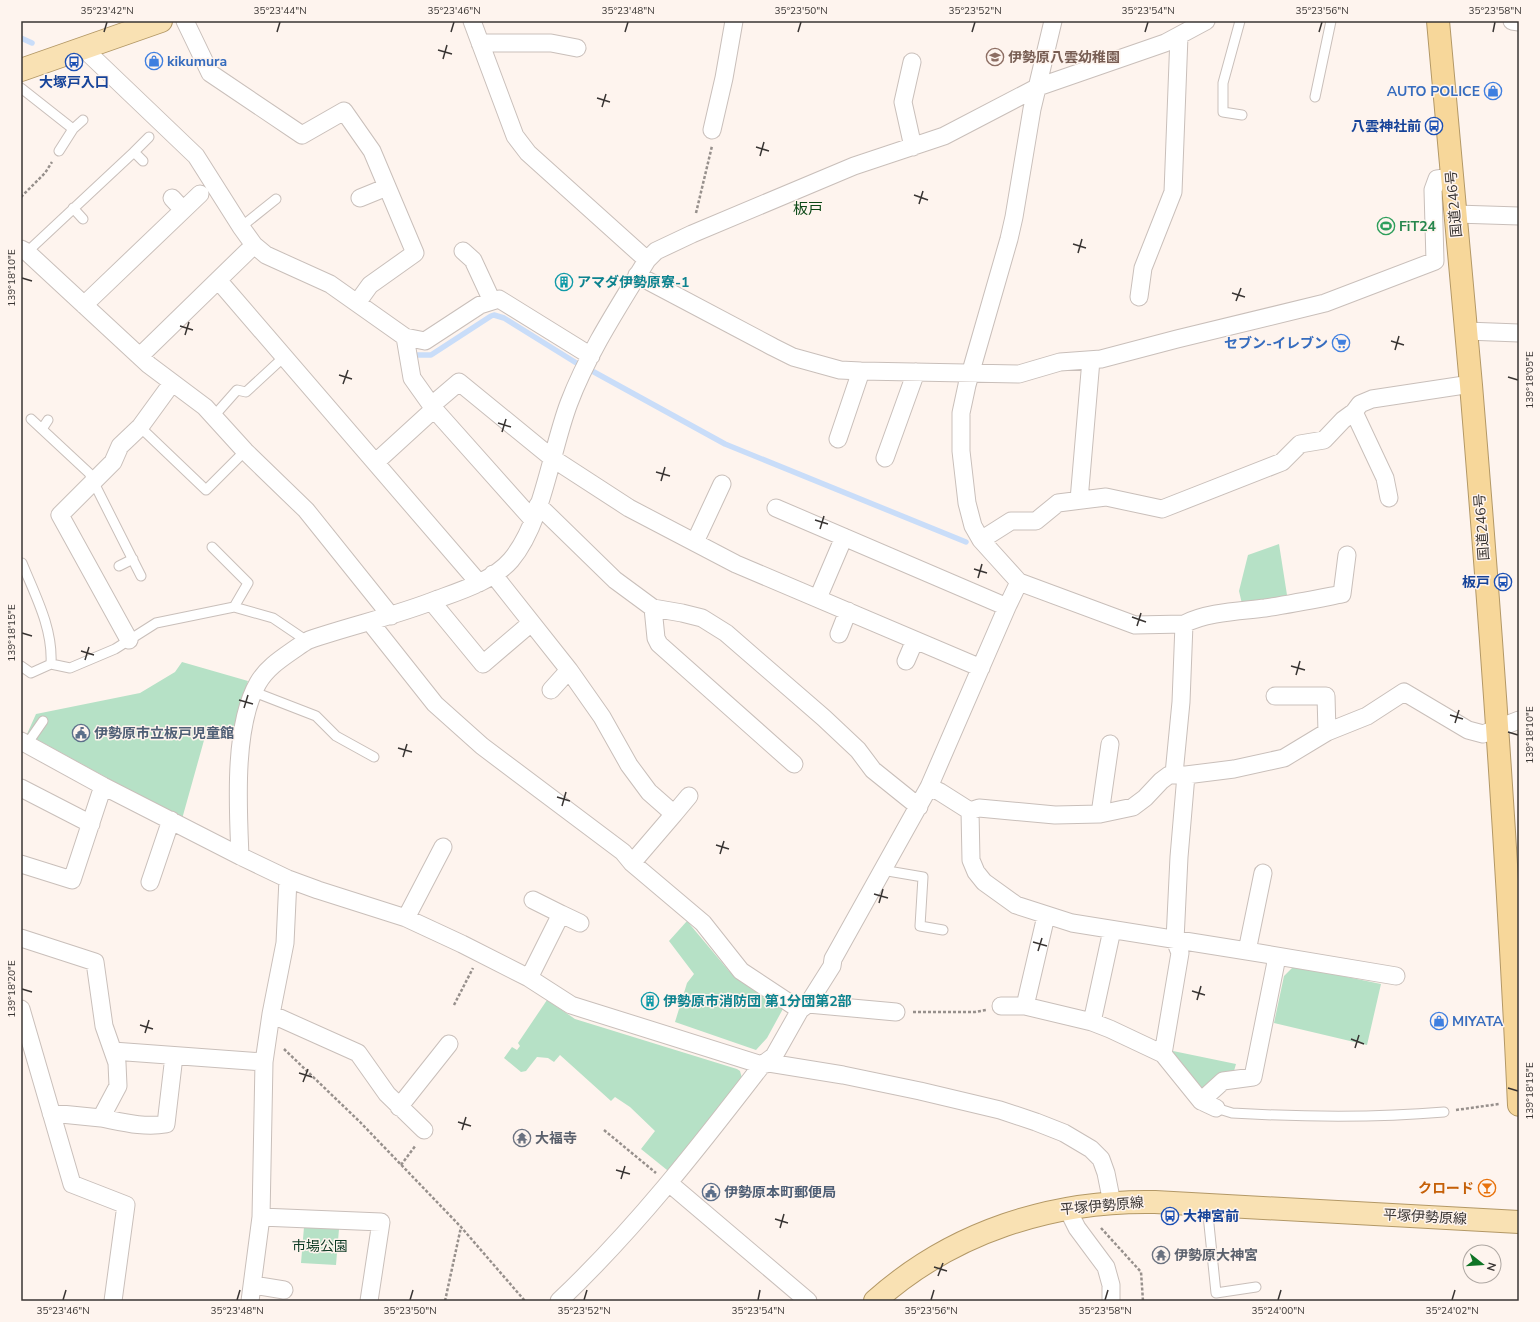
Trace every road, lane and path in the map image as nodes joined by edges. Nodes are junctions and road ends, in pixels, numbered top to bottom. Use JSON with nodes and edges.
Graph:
{"nodes":[{"id":1,"x":161,"y":21,"type":"edge"},
{"id":2,"x":185,"y":21,"type":"edge"},
{"id":3,"x":472,"y":21,"type":"edge"},
{"id":4,"x":734,"y":21,"type":"edge"},
{"id":5,"x":1053,"y":21,"type":"edge"},
{"id":6,"x":1206,"y":21,"type":"edge"},
{"id":7,"x":1240,"y":21,"type":"edge"},
{"id":8,"x":1331,"y":21,"type":"edge"},
{"id":9,"x":1438,"y":21,"type":"edge"},
{"id":10,"x":1512,"y":21,"type":"edge"},
{"id":11,"x":1519,"y":22,"type":"edge"},
{"id":12,"x":1179,"y":36,"type":"junction"},
{"id":13,"x":480,"y":43,"type":"junction"},
{"id":14,"x":83,"y":48,"type":"junction"},
{"id":15,"x":577,"y":48,"type":"dead end"},
{"id":16,"x":912,"y":62,"type":"dead end"},
{"id":17,"x":21,"y":70,"type":"edge"},
{"id":18,"x":1038,"y":86,"type":"junction"},
{"id":19,"x":21,"y":88,"type":"edge"},
{"id":20,"x":1315,"y":97,"type":"dead end"},
{"id":21,"x":1242,"y":115,"type":"dead end"},
{"id":22,"x":84,"y":120,"type":"dead end"},
{"id":23,"x":73,"y":129,"type":"junction"},
{"id":24,"x":712,"y":130,"type":"joint"},
{"id":25,"x":149,"y":137,"type":"dead end"},
{"id":26,"x":913,"y":147,"type":"junction"},
{"id":27,"x":59,"y":150,"type":"joint"},
{"id":28,"x":134,"y":152,"type":"junction"},
{"id":29,"x":143,"y":161,"type":"dead end"},
{"id":30,"x":1452,"y":177,"type":"junction"},
{"id":31,"x":387,"y":187,"type":"junction"},
{"id":32,"x":200,"y":194,"type":"dead end"},
{"id":33,"x":21,"y":197,"type":"edge"},
{"id":34,"x":360,"y":198,"type":"dead end"},
{"id":35,"x":276,"y":199,"type":"dead end"},
{"id":36,"x":73,"y":208,"type":"junction"},
{"id":37,"x":1456,"y":214,"type":"junction"},
{"id":38,"x":1519,"y":216,"type":"edge"},
{"id":39,"x":83,"y":219,"type":"dead end"},
{"id":40,"x":241,"y":227,"type":"junction"},
{"id":41,"x":692,"y":234,"type":"junction"},
{"id":42,"x":254,"y":245,"type":"junction"},
{"id":43,"x":24,"y":250,"type":"edge"},
{"id":44,"x":463,"y":251,"type":"dead end"},
{"id":45,"x":646,"y":260,"type":"junction"},
{"id":46,"x":637,"y":275,"type":"junction"},
{"id":47,"x":218,"y":280,"type":"junction"},
{"id":48,"x":1139,"y":297,"type":"dead end"},
{"id":49,"x":492,"y":301,"type":"junction"},
{"id":50,"x":357,"y":303,"type":"junction"},
{"id":51,"x":84,"y":305,"type":"junction"},
{"id":52,"x":1466,"y":331,"type":"junction"},
{"id":53,"x":1519,"y":333,"type":"edge"},
{"id":54,"x":406,"y":337,"type":"junction"},
{"id":55,"x":140,"y":356,"type":"junction"},
{"id":56,"x":285,"y":356,"type":"junction"},
{"id":57,"x":591,"y":356,"type":"junction"},
{"id":58,"x":1091,"y":360,"type":"junction"},
{"id":59,"x":861,"y":372,"type":"junction"},
{"id":60,"x":916,"y":372,"type":"junction"},
{"id":61,"x":970,"y":373,"type":"junction"},
{"id":62,"x":172,"y":383,"type":"junction"},
{"id":63,"x":1471,"y":384,"type":"junction"},
{"id":64,"x":433,"y":407,"type":"junction"},
{"id":65,"x":1354,"y":412,"type":"junction"},
{"id":66,"x":214,"y":416,"type":"junction"},
{"id":67,"x":31,"y":419,"type":"dead end"},
{"id":68,"x":48,"y":420,"type":"dead end"},
{"id":69,"x":140,"y":427,"type":"junction"},
{"id":70,"x":42,"y":429,"type":"junction"},
{"id":71,"x":838,"y":439,"type":"dead end"},
{"id":72,"x":245,"y":451,"type":"junction"},
{"id":73,"x":891,"y":455,"type":"dead end"},
{"id":74,"x":552,"y":458,"type":"junction"},
{"id":75,"x":376,"y":462,"type":"junction"},
{"id":76,"x":92,"y":481,"type":"junction"},
{"id":77,"x":722,"y":484,"type":"dead end"},
{"id":78,"x":1389,"y":498,"type":"dead end"},
{"id":79,"x":1079,"y":500,"type":"junction"},
{"id":80,"x":776,"y":508,"type":"dead end"},
{"id":81,"x":536,"y":512,"type":"junction"},
{"id":82,"x":844,"y":537,"type":"junction"},
{"id":83,"x":981,"y":540,"type":"junction"},
{"id":84,"x":695,"y":542,"type":"junction"},
{"id":85,"x":212,"y":547,"type":"dead end"},
{"id":86,"x":1347,"y":555,"type":"dead end"},
{"id":87,"x":132,"y":559,"type":"junction"},
{"id":88,"x":22,"y":563,"type":"dead end"},
{"id":89,"x":119,"y":566,"type":"dead end"},
{"id":90,"x":141,"y":576,"type":"dead end"},
{"id":91,"x":486,"y":578,"type":"junction"},
{"id":92,"x":1019,"y":582,"type":"junction"},
{"id":93,"x":818,"y":598,"type":"junction"},
{"id":94,"x":432,"y":602,"type":"junction"},
{"id":95,"x":1007,"y":607,"type":"junction"},
{"id":96,"x":234,"y":608,"type":"junction"},
{"id":97,"x":653,"y":608,"type":"junction"},
{"id":98,"x":848,"y":611,"type":"junction"},
{"id":99,"x":391,"y":616,"type":"junction"},
{"id":100,"x":370,"y":622,"type":"junction"},
{"id":101,"x":531,"y":623,"type":"junction"},
{"id":102,"x":1184,"y":624,"type":"junction"},
{"id":103,"x":839,"y":634,"type":"dead end"},
{"id":104,"x":129,"y":640,"type":"junction"},
{"id":105,"x":915,"y":640,"type":"junction"},
{"id":106,"x":307,"y":641,"type":"junction"},
{"id":107,"x":906,"y":661,"type":"dead end"},
{"id":108,"x":51,"y":664,"type":"junction"},
{"id":109,"x":21,"y":666,"type":"edge"},
{"id":110,"x":981,"y":668,"type":"junction"},
{"id":111,"x":569,"y":670,"type":"junction"},
{"id":112,"x":551,"y":690,"type":"dead end"},
{"id":113,"x":254,"y":692,"type":"junction"},
{"id":114,"x":1275,"y":696,"type":"dead end"},
{"id":115,"x":1519,"y":720,"type":"edge"},
{"id":116,"x":43,"y":721,"type":"dead end"},
{"id":117,"x":1497,"y":730,"type":"junction"},
{"id":118,"x":1327,"y":732,"type":"junction"},
{"id":119,"x":24,"y":743,"type":"edge"},
{"id":120,"x":1110,"y":744,"type":"dead end"},
{"id":121,"x":374,"y":757,"type":"dead end"},
{"id":122,"x":794,"y":764,"type":"dead end"},
{"id":123,"x":1180,"y":774,"type":"junction"},
{"id":124,"x":103,"y":786,"type":"junction"},
{"id":125,"x":929,"y":787,"type":"junction"},
{"id":126,"x":21,"y":788,"type":"edge"},
{"id":127,"x":689,"y":796,"type":"dead end"},
{"id":128,"x":919,"y":807,"type":"junction"},
{"id":129,"x":970,"y":811,"type":"junction"},
{"id":130,"x":674,"y":814,"type":"junction"},
{"id":131,"x":1100,"y":814,"type":"junction"},
{"id":132,"x":171,"y":820,"type":"junction"},
{"id":133,"x":91,"y":824,"type":"junction"},
{"id":134,"x":443,"y":847,"type":"dead end"},
{"id":135,"x":240,"y":856,"type":"junction"},
{"id":136,"x":632,"y":863,"type":"junction"},
{"id":137,"x":21,"y":864,"type":"edge"},
{"id":138,"x":882,"y":870,"type":"junction"},
{"id":139,"x":1264,"y":873,"type":"dead end"},
{"id":140,"x":288,"y":879,"type":"junction"},
{"id":141,"x":150,"y":882,"type":"dead end"},
{"id":142,"x":533,"y":900,"type":"dead end"},
{"id":143,"x":561,"y":914,"type":"junction"},
{"id":144,"x":1046,"y":916,"type":"junction"},
{"id":145,"x":406,"y":918,"type":"junction"},
{"id":146,"x":580,"y":923,"type":"dead end"},
{"id":147,"x":943,"y":930,"type":"dead end"},
{"id":148,"x":1112,"y":930,"type":"junction"},
{"id":149,"x":21,"y":938,"type":"edge"},
{"id":150,"x":1175,"y":940,"type":"junction"},
{"id":151,"x":1247,"y":951,"type":"junction"},
{"id":152,"x":480,"y":954,"type":"junction"},
{"id":153,"x":1277,"y":956,"type":"junction"},
{"id":154,"x":1396,"y":976,"type":"dead end"},
{"id":155,"x":529,"y":978,"type":"junction"},
{"id":156,"x":454,"y":1005,"type":"dead end"},
{"id":157,"x":1002,"y":1006,"type":"joint"},
{"id":158,"x":1025,"y":1006,"type":"junction"},
{"id":159,"x":804,"y":1007,"type":"junction"},
{"id":160,"x":21,"y":1009,"type":"edge"},
{"id":161,"x":896,"y":1012,"type":"joint"},
{"id":162,"x":271,"y":1014,"type":"junction"},
{"id":163,"x":1092,"y":1022,"type":"junction"},
{"id":164,"x":1517,"y":1022,"type":"edge"},
{"id":165,"x":268,"y":1036,"type":"junction"},
{"id":166,"x":449,"y":1044,"type":"dead end"},
{"id":167,"x":113,"y":1051,"type":"junction"},
{"id":168,"x":1163,"y":1054,"type":"junction"},
{"id":169,"x":174,"y":1056,"type":"junction"},
{"id":170,"x":264,"y":1062,"type":"junction"},
{"id":171,"x":762,"y":1065,"type":"junction"},
{"id":172,"x":1519,"y":1102,"type":"edge"},
{"id":173,"x":1208,"y":1104,"type":"junction"},
{"id":174,"x":1519,"y":1105,"type":"edge"},
{"id":175,"x":399,"y":1107,"type":"junction"},
{"id":176,"x":1444,"y":1112,"type":"joint"},
{"id":177,"x":51,"y":1113,"type":"junction"},
{"id":178,"x":101,"y":1118,"type":"junction"},
{"id":179,"x":424,"y":1130,"type":"joint"},
{"id":180,"x":604,"y":1130,"type":"dead end"},
{"id":181,"x":401,"y":1166,"type":"junction"},
{"id":182,"x":669,"y":1183,"type":"junction"},
{"id":183,"x":1112,"y":1203,"type":"junction"},
{"id":184,"x":1207,"y":1205,"type":"junction"},
{"id":185,"x":1067,"y":1208,"type":"junction"},
{"id":186,"x":261,"y":1217,"type":"junction"},
{"id":187,"x":1519,"y":1222,"type":"edge"},
{"id":188,"x":1099,"y":1226,"type":"dead end"},
{"id":189,"x":461,"y":1227,"type":"junction"},
{"id":190,"x":1256,"y":1286,"type":"dead end"},
{"id":191,"x":284,"y":1290,"type":"dead end"},
{"id":192,"x":252,"y":1293,"type":"edge"},
{"id":193,"x":113,"y":1301,"type":"edge"},
{"id":194,"x":369,"y":1301,"type":"edge"},
{"id":195,"x":445,"y":1301,"type":"edge"},
{"id":196,"x":525,"y":1301,"type":"edge"},
{"id":197,"x":559,"y":1301,"type":"edge"},
{"id":198,"x":808,"y":1301,"type":"edge"},
{"id":199,"x":875,"y":1301,"type":"edge"},
{"id":200,"x":1111,"y":1301,"type":"edge"},
{"id":201,"x":1143,"y":1301,"type":"edge"}],
"edges":[{"from":1,"to":14,"type":"main road"},
{"from":2,"to":31,"type":"street"},
{"from":3,"to":13,"type":"street"},
{"from":4,"to":24,"type":"street"},
{"from":5,"to":18,"type":"street"},
{"from":6,"to":12,"type":"street"},
{"from":7,"to":21,"type":"lane"},
{"from":8,"to":20,"type":"lane"},
{"from":9,"to":30,"type":"highway","name":"国道246号"},
{"from":10,"to":11,"type":"street"},
{"from":12,"to":18,"type":"street"},
{"from":12,"to":48,"type":"street"},
{"from":13,"to":15,"type":"street"},
{"from":13,"to":45,"type":"street"},
{"from":14,"to":17,"type":"main road"},
{"from":14,"to":40,"type":"street"},
{"from":16,"to":26,"type":"street"},
{"from":18,"to":26,"type":"street"},
{"from":18,"to":61,"type":"street"},
{"from":19,"to":23,"type":"lane"},
{"from":22,"to":23,"type":"lane"},
{"from":23,"to":27,"type":"lane"},
{"from":24,"to":41,"type":"path"},
{"from":25,"to":28,"type":"lane"},
{"from":26,"to":41,"type":"street"},
{"from":27,"to":33,"type":"path"},
{"from":28,"to":29,"type":"lane"},
{"from":28,"to":36,"type":"lane"},
{"from":30,"to":37,"type":"highway","name":"国道246号"},
{"from":30,"to":58,"type":"street"},
{"from":31,"to":34,"type":"street"},
{"from":31,"to":50,"type":"street"},
{"from":32,"to":51,"type":"street"},
{"from":35,"to":40,"type":"lane"},
{"from":36,"to":39,"type":"lane"},
{"from":36,"to":43,"type":"lane"},
{"from":37,"to":38,"type":"street"},
{"from":37,"to":52,"type":"highway","name":"国道246号"},
{"from":40,"to":42,"type":"street"},
{"from":41,"to":45,"type":"street"},
{"from":42,"to":47,"type":"street"},
{"from":42,"to":50,"type":"street"},
{"from":43,"to":51,"type":"street"},
{"from":44,"to":49,"type":"street"},
{"from":45,"to":46,"type":"street"},
{"from":46,"to":57,"type":"street"},
{"from":46,"to":59,"type":"street"},
{"from":47,"to":55,"type":"street"},
{"from":47,"to":56,"type":"street"},
{"from":49,"to":54,"type":"street"},
{"from":49,"to":57,"type":"street"},
{"from":50,"to":54,"type":"street"},
{"from":51,"to":55,"type":"street"},
{"from":52,"to":53,"type":"street"},
{"from":52,"to":63,"type":"highway","name":"国道246号"},
{"from":54,"to":64,"type":"street"},
{"from":55,"to":62,"type":"street"},
{"from":56,"to":66,"type":"lane"},
{"from":56,"to":75,"type":"street"},
{"from":57,"to":74,"type":"street"},
{"from":58,"to":61,"type":"street"},
{"from":58,"to":79,"type":"street"},
{"from":59,"to":60,"type":"street"},
{"from":59,"to":71,"type":"street"},
{"from":60,"to":61,"type":"street"},
{"from":60,"to":73,"type":"street"},
{"from":61,"to":83,"type":"street"},
{"from":62,"to":66,"type":"street"},
{"from":62,"to":69,"type":"street"},
{"from":63,"to":65,"type":"street"},
{"from":63,"to":117,"type":"highway","name":"国道246号"},
{"from":64,"to":74,"type":"street"},
{"from":64,"to":75,"type":"street"},
{"from":64,"to":81,"type":"street"},
{"from":65,"to":78,"type":"street"},
{"from":65,"to":79,"type":"street"},
{"from":66,"to":72,"type":"street"},
{"from":67,"to":70,"type":"lane"},
{"from":68,"to":70,"type":"lane"},
{"from":69,"to":72,"type":"lane"},
{"from":69,"to":76,"type":"street"},
{"from":70,"to":76,"type":"lane"},
{"from":72,"to":99,"type":"street"},
{"from":74,"to":81,"type":"street"},
{"from":74,"to":84,"type":"street"},
{"from":75,"to":91,"type":"street"},
{"from":76,"to":87,"type":"lane"},
{"from":76,"to":104,"type":"street"},
{"from":77,"to":84,"type":"street"},
{"from":79,"to":83,"type":"street"},
{"from":80,"to":82,"type":"street"},
{"from":81,"to":91,"type":"street"},
{"from":81,"to":97,"type":"street"},
{"from":82,"to":93,"type":"street"},
{"from":82,"to":95,"type":"street"},
{"from":83,"to":92,"type":"street"},
{"from":84,"to":93,"type":"street"},
{"from":85,"to":96,"type":"lane"},
{"from":86,"to":102,"type":"street"},
{"from":87,"to":89,"type":"lane"},
{"from":87,"to":90,"type":"lane"},
{"from":88,"to":108,"type":"lane"},
{"from":91,"to":94,"type":"street"},
{"from":91,"to":101,"type":"street"},
{"from":92,"to":95,"type":"street"},
{"from":92,"to":102,"type":"street"},
{"from":93,"to":98,"type":"street"},
{"from":94,"to":99,"type":"street"},
{"from":94,"to":101,"type":"street"},
{"from":95,"to":110,"type":"street"},
{"from":96,"to":104,"type":"lane"},
{"from":96,"to":106,"type":"lane"},
{"from":97,"to":122,"type":"street"},
{"from":97,"to":128,"type":"street"},
{"from":98,"to":103,"type":"street"},
{"from":98,"to":105,"type":"street"},
{"from":99,"to":100,"type":"street"},
{"from":100,"to":106,"type":"street"},
{"from":100,"to":136,"type":"street"},
{"from":101,"to":111,"type":"street"},
{"from":102,"to":123,"type":"street"},
{"from":104,"to":108,"type":"lane"},
{"from":105,"to":107,"type":"street"},
{"from":105,"to":110,"type":"street"},
{"from":106,"to":113,"type":"street"},
{"from":108,"to":109,"type":"lane"},
{"from":110,"to":125,"type":"street"},
{"from":111,"to":112,"type":"street"},
{"from":111,"to":130,"type":"street"},
{"from":113,"to":121,"type":"lane"},
{"from":113,"to":135,"type":"street"},
{"from":114,"to":118,"type":"street"},
{"from":115,"to":117,"type":"street"},
{"from":116,"to":119,"type":"lane"},
{"from":117,"to":118,"type":"street"},
{"from":117,"to":164,"type":"highway","name":"国道246号"},
{"from":118,"to":123,"type":"street"},
{"from":119,"to":124,"type":"street"},
{"from":120,"to":131,"type":"street"},
{"from":123,"to":131,"type":"street"},
{"from":123,"to":150,"type":"street"},
{"from":124,"to":132,"type":"street"},
{"from":124,"to":133,"type":"street"},
{"from":125,"to":128,"type":"street"},
{"from":125,"to":129,"type":"street"},
{"from":126,"to":133,"type":"street"},
{"from":127,"to":130,"type":"street"},
{"from":128,"to":138,"type":"street"},
{"from":129,"to":131,"type":"street"},
{"from":129,"to":144,"type":"street"},
{"from":130,"to":136,"type":"street"},
{"from":132,"to":135,"type":"street"},
{"from":132,"to":141,"type":"street"},
{"from":133,"to":137,"type":"street"},
{"from":134,"to":145,"type":"street"},
{"from":135,"to":140,"type":"street"},
{"from":136,"to":159,"type":"street"},
{"from":138,"to":147,"type":"lane"},
{"from":138,"to":159,"type":"street"},
{"from":139,"to":151,"type":"street"},
{"from":140,"to":145,"type":"street"},
{"from":140,"to":162,"type":"street"},
{"from":142,"to":143,"type":"street"},
{"from":143,"to":146,"type":"street"},
{"from":143,"to":155,"type":"street"},
{"from":144,"to":148,"type":"street"},
{"from":144,"to":158,"type":"street"},
{"from":145,"to":152,"type":"street"},
{"from":148,"to":150,"type":"street"},
{"from":148,"to":163,"type":"street"},
{"from":149,"to":167,"type":"street"},
{"from":150,"to":151,"type":"street"},
{"from":150,"to":168,"type":"street"},
{"from":151,"to":153,"type":"street"},
{"from":152,"to":155,"type":"street"},
{"from":152,"to":156,"type":"path"},
{"from":153,"to":154,"type":"street"},
{"from":153,"to":173,"type":"street"},
{"from":155,"to":171,"type":"street"},
{"from":157,"to":158,"type":"street"},
{"from":157,"to":161,"type":"path"},
{"from":158,"to":163,"type":"street"},
{"from":159,"to":161,"type":"street"},
{"from":159,"to":171,"type":"street"},
{"from":160,"to":177,"type":"street"},
{"from":162,"to":165,"type":"street"},
{"from":162,"to":175,"type":"street"},
{"from":163,"to":168,"type":"street"},
{"from":164,"to":172,"type":"highway","name":"国道246号"},
{"from":165,"to":170,"type":"street"},
{"from":165,"to":181,"type":"path"},
{"from":166,"to":175,"type":"street"},
{"from":167,"to":169,"type":"street"},
{"from":167,"to":178,"type":"street"},
{"from":168,"to":173,"type":"street"},
{"from":169,"to":170,"type":"street"},
{"from":169,"to":178,"type":"street"},
{"from":170,"to":186,"type":"street"},
{"from":171,"to":182,"type":"street"},
{"from":171,"to":183,"type":"street"},
{"from":172,"to":174,"type":"highway","name":"国道246号"},
{"from":172,"to":176,"type":"path"},
{"from":173,"to":176,"type":"lane"},
{"from":175,"to":179,"type":"street"},
{"from":177,"to":178,"type":"street"},
{"from":177,"to":193,"type":"street"},
{"from":179,"to":181,"type":"path"},
{"from":180,"to":182,"type":"path"},
{"from":181,"to":189,"type":"path"},
{"from":182,"to":197,"type":"street"},
{"from":182,"to":198,"type":"street"},
{"from":183,"to":184,"type":"main road","name":"平塚伊勢原線"},
{"from":183,"to":185,"type":"main road","name":"平塚伊勢原線"},
{"from":184,"to":187,"type":"main road","name":"平塚伊勢原線"},
{"from":184,"to":190,"type":"lane"},
{"from":185,"to":199,"type":"main road","name":"平塚伊勢原線"},
{"from":185,"to":200,"type":"street"},
{"from":186,"to":192,"type":"street"},
{"from":186,"to":194,"type":"street"},
{"from":188,"to":201,"type":"path"},
{"from":189,"to":195,"type":"path"},
{"from":189,"to":196,"type":"path"},
{"from":191,"to":192,"type":"street"}]}
